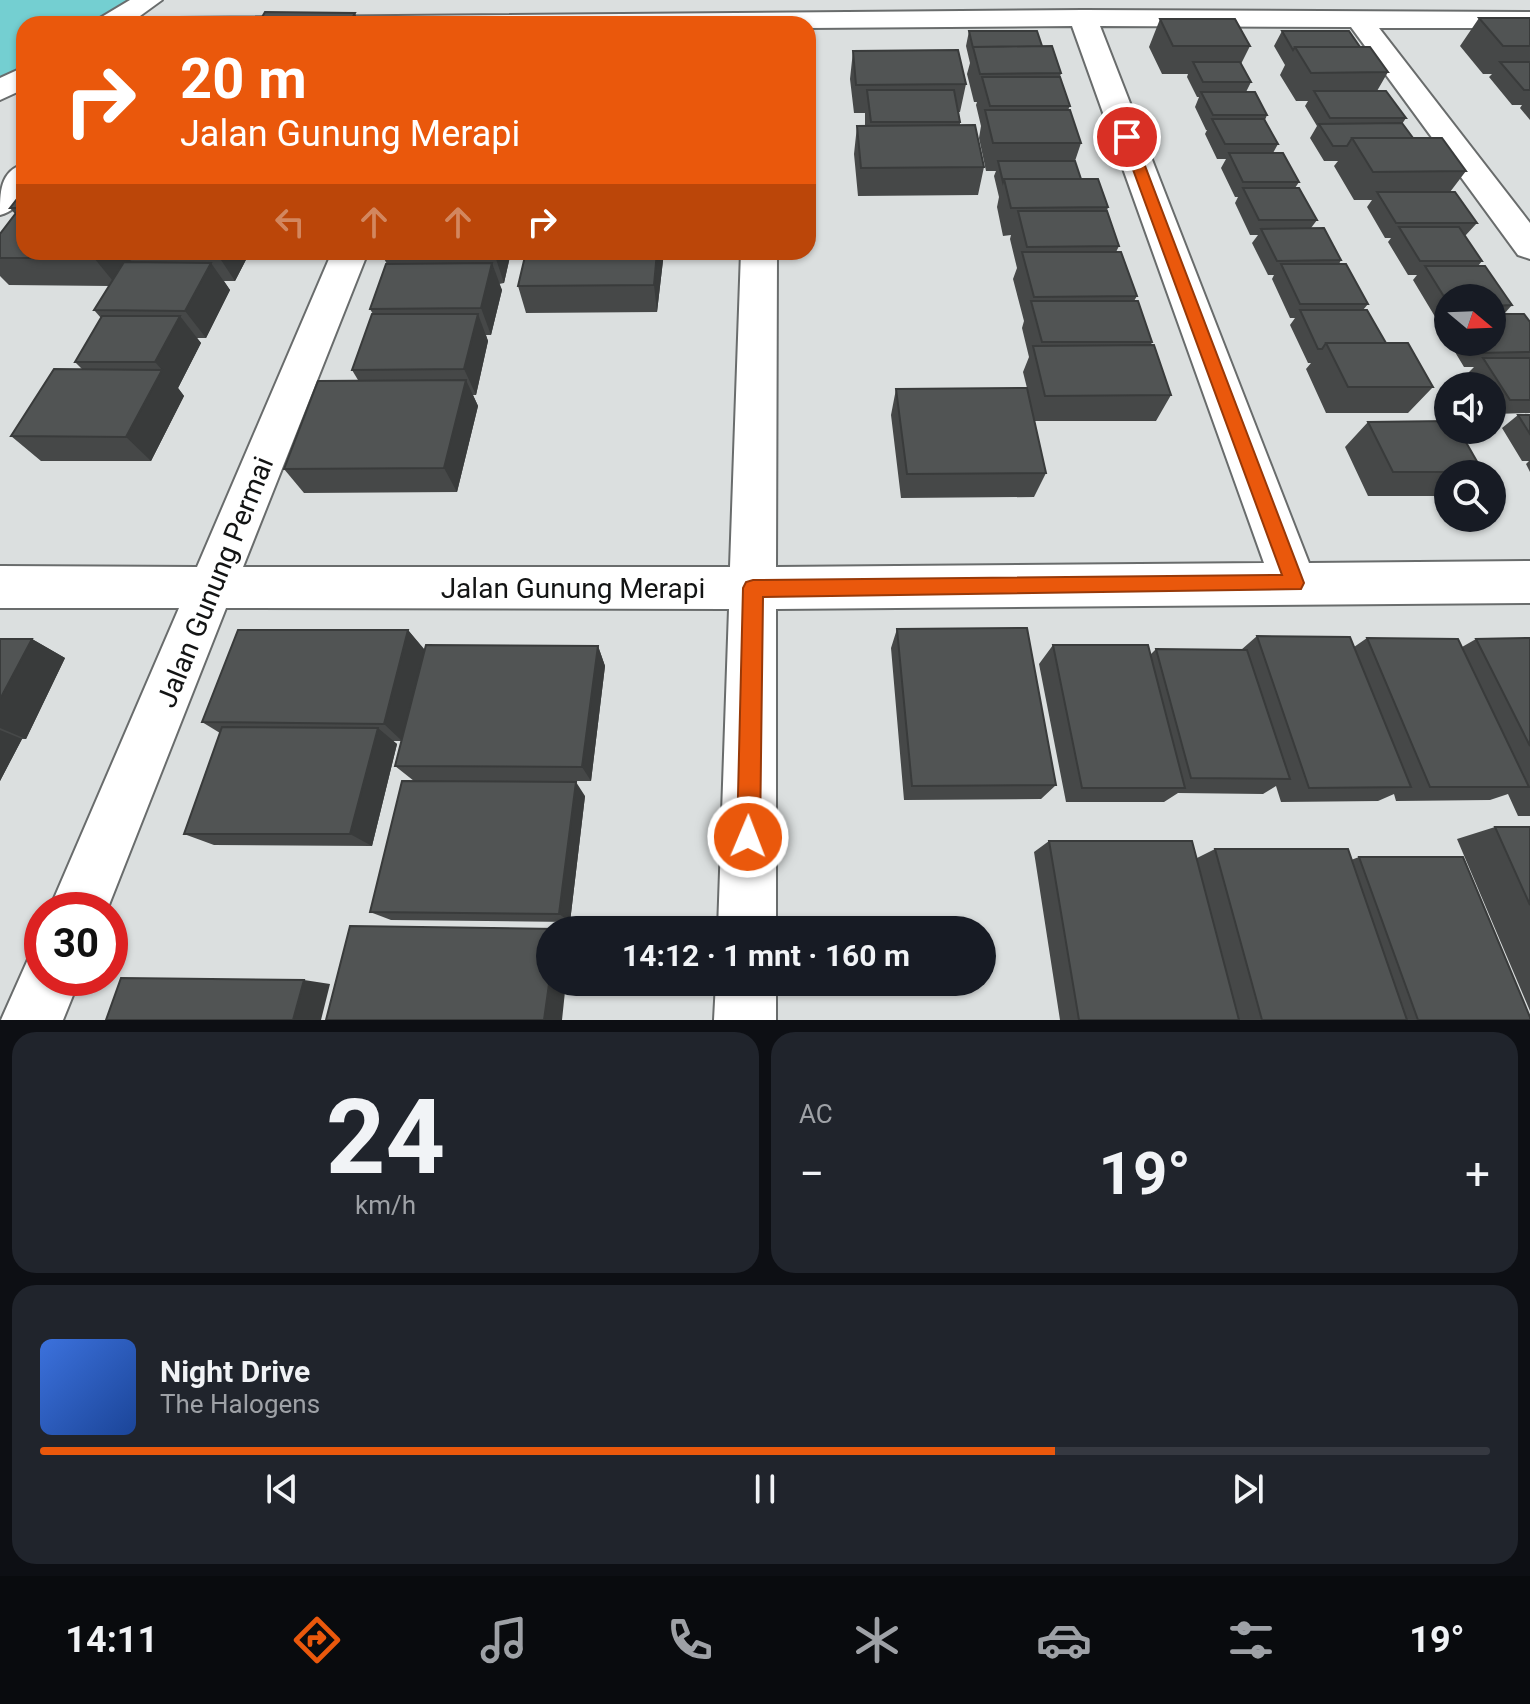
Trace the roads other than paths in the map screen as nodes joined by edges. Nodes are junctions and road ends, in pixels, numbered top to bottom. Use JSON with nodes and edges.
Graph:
{"nodes":[{"id":1,"x":149,"y":0,"type":"edge"},
{"id":2,"x":763,"y":15,"type":"edge"},
{"id":3,"x":123,"y":16,"type":"edge"},
{"id":4,"x":723,"y":16,"type":"edge"},
{"id":5,"x":1083,"y":18,"type":"junction"},
{"id":6,"x":1530,"y":20,"type":"edge"},
{"id":7,"x":1360,"y":21,"type":"junction"},
{"id":8,"x":16,"y":184,"type":"edge"},
{"id":9,"x":0,"y":204,"type":"edge"},
{"id":10,"x":1530,"y":247,"type":"edge"},
{"id":11,"x":347,"y":260,"type":"edge"},
{"id":12,"x":759,"y":260,"type":"edge"},
{"id":13,"x":1530,"y":582,"type":"edge"},
{"id":14,"x":1294,"y":583,"type":"junction"},
{"id":15,"x":0,"y":587,"type":"edge"},
{"id":16,"x":214,"y":587,"type":"junction"},
{"id":17,"x":753,"y":588,"type":"junction"},
{"id":18,"x":86,"y":892,"type":"edge"},
{"id":19,"x":747,"y":916,"type":"edge"},
{"id":20,"x":42,"y":996,"type":"edge"},
{"id":21,"x":746,"y":996,"type":"edge"},
{"id":22,"x":32,"y":1020,"type":"edge"},
{"id":23,"x":745,"y":1020,"type":"edge"}],
"edges":[{"from":1,"to":3,"type":"street"},
{"from":2,"to":4,"type":"street"},
{"from":2,"to":5,"type":"street"},
{"from":5,"to":7,"type":"street"},
{"from":5,"to":14,"type":"street"},
{"from":6,"to":7,"type":"street"},
{"from":7,"to":10,"type":"street"},
{"from":8,"to":9,"type":"street"},
{"from":11,"to":16,"type":"street","name":"Jalan Gunung Permai"},
{"from":12,"to":17,"type":"street"},
{"from":13,"to":14,"type":"street","name":"Jalan Gunung Merapi"},
{"from":14,"to":17,"type":"street","name":"Jalan Gunung Merapi"},
{"from":15,"to":16,"type":"street","name":"Jalan Gunung Merapi"},
{"from":16,"to":17,"type":"street","name":"Jalan Gunung Merapi"},
{"from":16,"to":18,"type":"street","name":"Jalan Gunung Permai"},
{"from":17,"to":19,"type":"street"},
{"from":20,"to":22,"type":"street"},
{"from":21,"to":23,"type":"street"}]}
